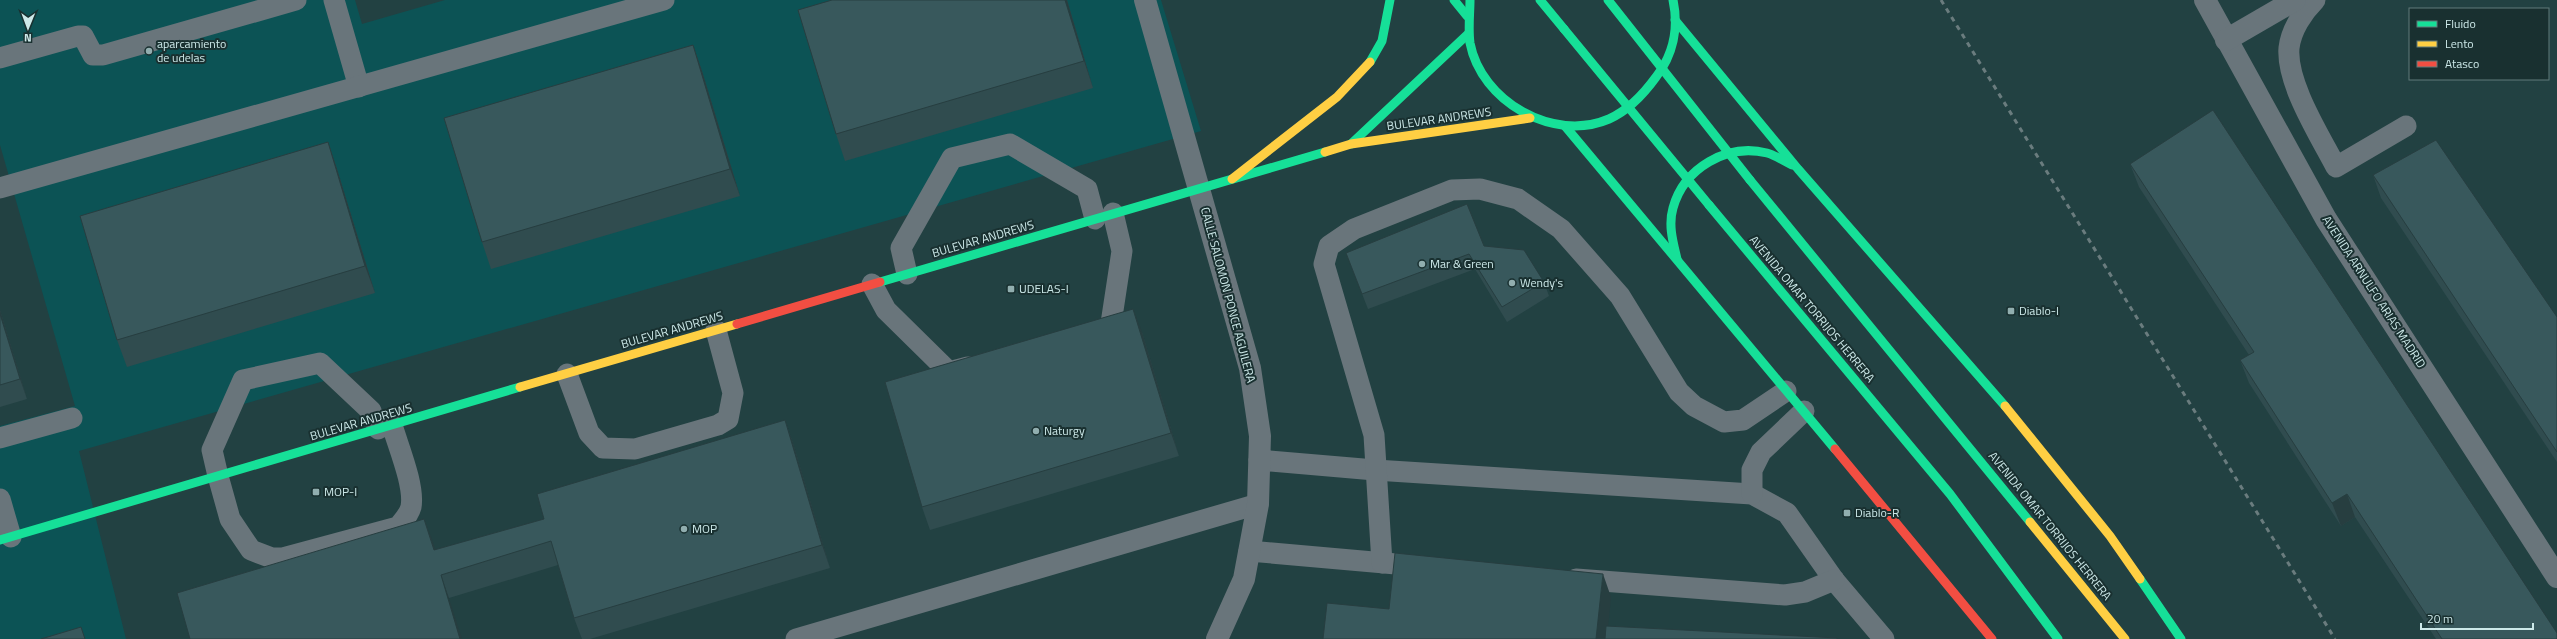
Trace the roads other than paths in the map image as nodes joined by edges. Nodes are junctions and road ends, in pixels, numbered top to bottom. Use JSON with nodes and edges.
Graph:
{"nodes":[{"id":1,"x":296,"y":0,"type":"edge"},
{"id":2,"x":334,"y":0,"type":"edge"},
{"id":3,"x":664,"y":0,"type":"edge"},
{"id":4,"x":1145,"y":0,"type":"edge"},
{"id":5,"x":1390,"y":0,"type":"edge"},
{"id":6,"x":1454,"y":0,"type":"edge"},
{"id":7,"x":1470,"y":0,"type":"edge"},
{"id":8,"x":1540,"y":0,"type":"edge"},
{"id":9,"x":1608,"y":0,"type":"edge"},
{"id":10,"x":2204,"y":0,"type":"edge"},
{"id":11,"x":2295,"y":0,"type":"edge"},
{"id":12,"x":2314,"y":0,"type":"edge"},
{"id":13,"x":1676,"y":6,"type":"edge"},
{"id":14,"x":1467,"y":16,"type":"junction"},
{"id":15,"x":1468,"y":34,"type":"junction"},
{"id":16,"x":2226,"y":40,"type":"junction"},
{"id":17,"x":0,"y":58,"type":"edge"},
{"id":18,"x":359,"y":86,"type":"junction"},
{"id":19,"x":1530,"y":118,"type":"junction"},
{"id":20,"x":1565,"y":126,"type":"junction"},
{"id":21,"x":2406,"y":126,"type":"dead end"},
{"id":22,"x":1351,"y":144,"type":"junction"},
{"id":23,"x":1798,"y":169,"type":"junction"},
{"id":24,"x":1232,"y":179,"type":"junction"},
{"id":25,"x":0,"y":188,"type":"edge"},
{"id":26,"x":1199,"y":188,"type":"junction"},
{"id":27,"x":1104,"y":216,"type":"junction"},
{"id":28,"x":1680,"y":266,"type":"junction"},
{"id":29,"x":907,"y":274,"type":"junction"},
{"id":30,"x":872,"y":284,"type":"junction"},
{"id":31,"x":716,"y":330,"type":"junction"},
{"id":32,"x":1080,"y":338,"type":"edge"},
{"id":33,"x":988,"y":362,"type":"edge"},
{"id":34,"x":567,"y":374,"type":"junction"},
{"id":35,"x":1786,"y":390,"type":"junction"},
{"id":36,"x":1804,"y":411,"type":"junction"},
{"id":37,"x":72,"y":418,"type":"dead end"},
{"id":38,"x":385,"y":427,"type":"junction"},
{"id":39,"x":0,"y":438,"type":"edge"},
{"id":40,"x":1259,"y":460,"type":"junction"},
{"id":41,"x":1375,"y":470,"type":"junction"},
{"id":42,"x":218,"y":476,"type":"junction"},
{"id":43,"x":1752,"y":494,"type":"junction"},
{"id":44,"x":0,"y":499,"type":"edge"},
{"id":45,"x":1258,"y":504,"type":"junction"},
{"id":46,"x":5,"y":538,"type":"edge"},
{"id":47,"x":1249,"y":551,"type":"junction"},
{"id":48,"x":1382,"y":563,"type":"junction"},
{"id":49,"x":1418,"y":566,"type":"edge"},
{"id":50,"x":2557,"y":577,"type":"edge"},
{"id":51,"x":1558,"y":578,"type":"edge"},
{"id":52,"x":1834,"y":580,"type":"junction"},
{"id":53,"x":796,"y":639,"type":"edge"},
{"id":54,"x":1217,"y":639,"type":"edge"},
{"id":55,"x":1884,"y":639,"type":"edge"},
{"id":56,"x":1992,"y":639,"type":"edge"},
{"id":57,"x":2058,"y":639,"type":"edge"},
{"id":58,"x":2125,"y":639,"type":"edge"},
{"id":59,"x":2181,"y":639,"type":"edge"}],
"edges":[{"from":1,"to":17,"type":"lane"},
{"from":2,"to":18,"type":"lane"},
{"from":3,"to":18,"type":"lane"},
{"from":4,"to":26,"type":"street","name":"CALLE SALOMON PONCE AGUILERA"},
{"from":5,"to":24,"type":"main road"},
{"from":6,"to":14,"type":"main road"},
{"from":7,"to":14,"type":"main road"},
{"from":8,"to":57,"type":"main road","name":"AVENIDA OMAR TORRIJOS HERRERA","bridge":true},
{"from":9,"to":58,"type":"main road","name":"AVENIDA OMAR TORRIJOS HERRERA","bridge":true},
{"from":10,"to":16,"type":"street","name":"AVENIDA ARNULFO ARIAS MADRID"},
{"from":11,"to":16,"type":"street"},
{"from":12,"to":21,"type":"lane"},
{"from":13,"to":20,"type":"main road"},
{"from":13,"to":23,"type":"main road"},
{"from":14,"to":15,"type":"main road"},
{"from":15,"to":19,"type":"main road"},
{"from":15,"to":22,"type":"main road","name":"BULEVAR ANDREWS"},
{"from":16,"to":50,"type":"street","name":"AVENIDA ARNULFO ARIAS MADRID"},
{"from":18,"to":25,"type":"lane"},
{"from":19,"to":20,"type":"main road"},
{"from":19,"to":22,"type":"main road","name":"BULEVAR ANDREWS"},
{"from":20,"to":28,"type":"main road"},
{"from":22,"to":24,"type":"main road","name":"BULEVAR ANDREWS"},
{"from":23,"to":28,"type":"main road"},
{"from":23,"to":59,"type":"main road"},
{"from":24,"to":26,"type":"main road","name":"BULEVAR ANDREWS"},
{"from":26,"to":27,"type":"main road","name":"BULEVAR ANDREWS"},
{"from":26,"to":40,"type":"street","name":"CALLE SALOMON PONCE AGUILERA"},
{"from":27,"to":29,"type":"main road","name":"BULEVAR ANDREWS"},
{"from":27,"to":29,"type":"lane"},
{"from":27,"to":32,"type":"lane"},
{"from":28,"to":35,"type":"main road"},
{"from":29,"to":30,"type":"main road","name":"BULEVAR ANDREWS"},
{"from":30,"to":31,"type":"main road","name":"BULEVAR ANDREWS"},
{"from":30,"to":33,"type":"lane"},
{"from":31,"to":34,"type":"main road","name":"BULEVAR ANDREWS"},
{"from":31,"to":34,"type":"lane"},
{"from":34,"to":38,"type":"main road","name":"BULEVAR ANDREWS"},
{"from":35,"to":36,"type":"main road"},
{"from":35,"to":41,"type":"lane"},
{"from":36,"to":43,"type":"lane"},
{"from":36,"to":56,"type":"main road"},
{"from":37,"to":39,"type":"lane"},
{"from":38,"to":42,"type":"main road","name":"BULEVAR ANDREWS"},
{"from":38,"to":42,"type":"lane"},
{"from":38,"to":42,"type":"lane"},
{"from":40,"to":41,"type":"lane"},
{"from":40,"to":45,"type":"street","name":"CALLE SALOMON PONCE AGUILERA"},
{"from":41,"to":43,"type":"lane"},
{"from":41,"to":48,"type":"lane"},
{"from":42,"to":46,"type":"main road","name":"BULEVAR ANDREWS"},
{"from":43,"to":52,"type":"lane"},
{"from":44,"to":46,"type":"lane"},
{"from":45,"to":47,"type":"street","name":"CALLE SALOMON PONCE AGUILERA"},
{"from":45,"to":53,"type":"lane"},
{"from":47,"to":48,"type":"lane"},
{"from":47,"to":54,"type":"street","name":"CALLE SALOMON PONCE AGUILERA"},
{"from":48,"to":49,"type":"lane"},
{"from":51,"to":52,"type":"lane"},
{"from":52,"to":55,"type":"lane"}]}
